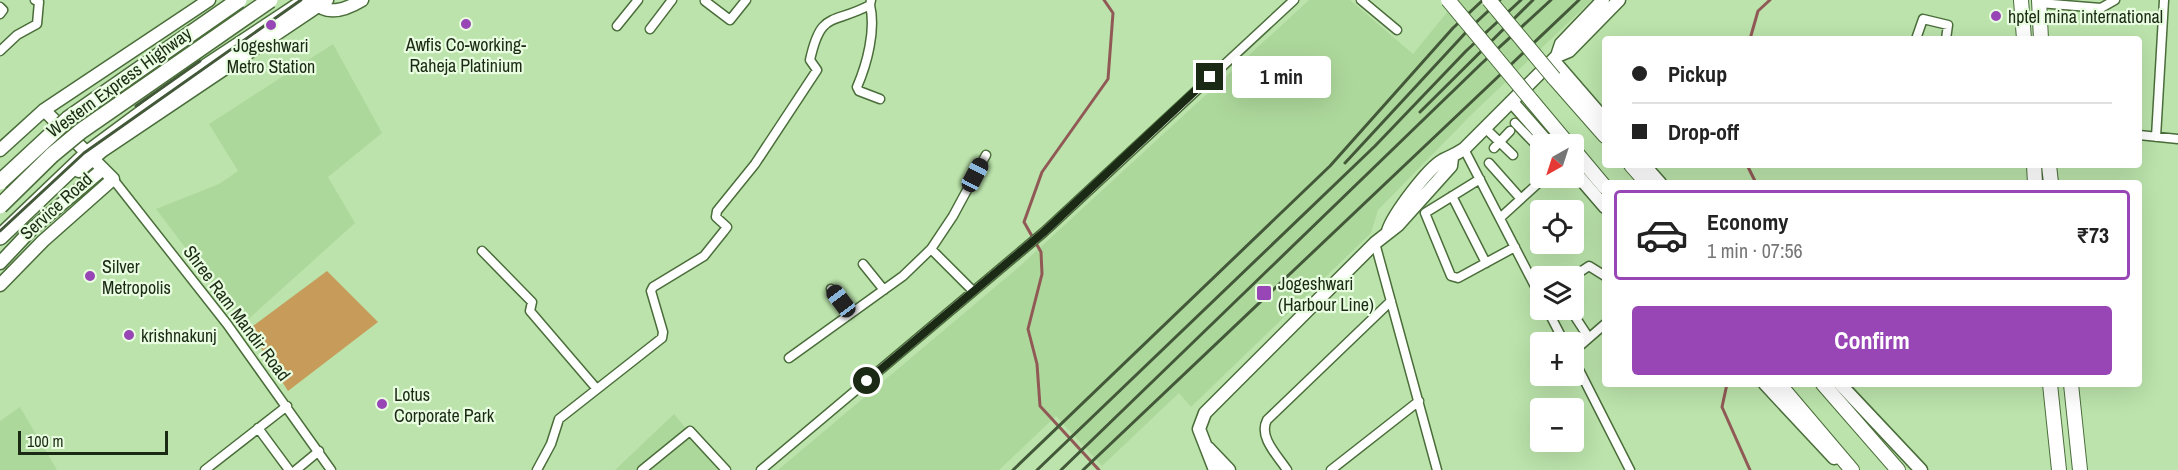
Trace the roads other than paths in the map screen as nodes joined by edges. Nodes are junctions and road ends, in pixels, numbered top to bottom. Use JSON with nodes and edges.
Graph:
{"nodes":[{"id":1,"x":35,"y":0,"type":"edge"},
{"id":2,"x":209,"y":0,"type":"edge"},
{"id":3,"x":239,"y":0,"type":"edge"},
{"id":4,"x":270,"y":0,"type":"edge"},
{"id":5,"x":362,"y":0,"type":"edge"},
{"id":6,"x":638,"y":0,"type":"edge"},
{"id":7,"x":705,"y":0,"type":"edge"},
{"id":8,"x":746,"y":0,"type":"edge"},
{"id":9,"x":1293,"y":0,"type":"edge"},
{"id":10,"x":1361,"y":0,"type":"edge"},
{"id":11,"x":1448,"y":0,"type":"edge"},
{"id":12,"x":1489,"y":0,"type":"edge"},
{"id":13,"x":2021,"y":0,"type":"edge"},
{"id":14,"x":2115,"y":0,"type":"edge"},
{"id":15,"x":2164,"y":0,"type":"edge"},
{"id":16,"x":669,"y":1,"type":"edge"},
{"id":17,"x":1611,"y":1,"type":"edge"},
{"id":18,"x":316,"y":2,"type":"edge"},
{"id":19,"x":870,"y":2,"type":"edge"},
{"id":20,"x":2039,"y":2,"type":"edge"},
{"id":21,"x":0,"y":7,"type":"edge"},
{"id":22,"x":0,"y":14,"type":"edge"},
{"id":23,"x":617,"y":26,"type":"dead end"},
{"id":24,"x":650,"y":29,"type":"dead end"},
{"id":25,"x":1397,"y":30,"type":"dead end"},
{"id":26,"x":1917,"y":36,"type":"edge"},
{"id":27,"x":1946,"y":36,"type":"edge"},
{"id":28,"x":2024,"y":36,"type":"edge"},
{"id":29,"x":2041,"y":36,"type":"edge"},
{"id":30,"x":0,"y":53,"type":"edge"},
{"id":31,"x":1560,"y":56,"type":"junction"},
{"id":32,"x":0,"y":60,"type":"edge"},
{"id":33,"x":880,"y":99,"type":"dead end"},
{"id":34,"x":1512,"y":102,"type":"junction"},
{"id":35,"x":44,"y":110,"type":"junction"},
{"id":36,"x":1602,"y":116,"type":"edge"},
{"id":37,"x":1515,"y":123,"type":"dead end"},
{"id":38,"x":1485,"y":128,"type":"junction"},
{"id":39,"x":1510,"y":131,"type":"dead end"},
{"id":40,"x":1602,"y":133,"type":"edge"},
{"id":41,"x":1540,"y":134,"type":"edge"},
{"id":42,"x":1560,"y":134,"type":"edge"},
{"id":43,"x":2142,"y":135,"type":"edge"},
{"id":44,"x":2156,"y":137,"type":"junction"},
{"id":45,"x":1530,"y":138,"type":"edge"},
{"id":46,"x":2178,"y":140,"type":"edge"},
{"id":47,"x":1497,"y":145,"type":"junction"},
{"id":48,"x":1464,"y":149,"type":"junction"},
{"id":49,"x":0,"y":150,"type":"edge"},
{"id":50,"x":986,"y":155,"type":"dead end"},
{"id":51,"x":1513,"y":155,"type":"dead end"},
{"id":52,"x":91,"y":156,"type":"junction"},
{"id":53,"x":1584,"y":162,"type":"edge"},
{"id":54,"x":1489,"y":163,"type":"dead end"},
{"id":55,"x":1634,"y":168,"type":"edge"},
{"id":56,"x":1647,"y":168,"type":"edge"},
{"id":57,"x":103,"y":169,"type":"junction"},
{"id":58,"x":113,"y":179,"type":"junction"},
{"id":59,"x":1480,"y":179,"type":"junction"},
{"id":60,"x":1644,"y":180,"type":"edge"},
{"id":61,"x":1657,"y":180,"type":"edge"},
{"id":62,"x":0,"y":182,"type":"edge"},
{"id":63,"x":1584,"y":183,"type":"edge"},
{"id":64,"x":1602,"y":184,"type":"edge"},
{"id":65,"x":1533,"y":188,"type":"edge"},
{"id":66,"x":1452,"y":196,"type":"junction"},
{"id":67,"x":1521,"y":199,"type":"junction"},
{"id":68,"x":1602,"y":204,"type":"edge"},
{"id":69,"x":0,"y":206,"type":"edge"},
{"id":70,"x":1500,"y":218,"type":"junction"},
{"id":71,"x":0,"y":237,"type":"edge"},
{"id":72,"x":0,"y":243,"type":"edge"},
{"id":73,"x":1375,"y":243,"type":"junction"},
{"id":74,"x":1515,"y":247,"type":"junction"},
{"id":75,"x":931,"y":249,"type":"junction"},
{"id":76,"x":482,"y":251,"type":"dead end"},
{"id":77,"x":0,"y":263,"type":"edge"},
{"id":78,"x":1486,"y":263,"type":"junction"},
{"id":79,"x":863,"y":264,"type":"dead end"},
{"id":80,"x":1584,"y":269,"type":"edge"},
{"id":81,"x":1602,"y":274,"type":"edge"},
{"id":82,"x":1530,"y":276,"type":"edge"},
{"id":83,"x":0,"y":285,"type":"edge"},
{"id":84,"x":831,"y":289,"type":"dead end"},
{"id":85,"x":884,"y":290,"type":"junction"},
{"id":86,"x":973,"y":291,"type":"junction"},
{"id":87,"x":1391,"y":301,"type":"junction"},
{"id":88,"x":850,"y":314,"type":"junction"},
{"id":89,"x":1577,"y":320,"type":"edge"},
{"id":90,"x":1602,"y":327,"type":"edge"},
{"id":91,"x":1589,"y":338,"type":"junction"},
{"id":92,"x":1584,"y":342,"type":"edge"},
{"id":93,"x":789,"y":358,"type":"dead end"},
{"id":94,"x":1584,"y":380,"type":"edge"},
{"id":95,"x":1768,"y":387,"type":"edge"},
{"id":96,"x":1782,"y":387,"type":"edge"},
{"id":97,"x":1826,"y":387,"type":"edge"},
{"id":98,"x":1843,"y":387,"type":"edge"},
{"id":99,"x":2050,"y":387,"type":"edge"},
{"id":100,"x":2071,"y":387,"type":"edge"},
{"id":101,"x":596,"y":388,"type":"junction"},
{"id":102,"x":1419,"y":400,"type":"junction"},
{"id":103,"x":287,"y":406,"type":"junction"},
{"id":104,"x":258,"y":428,"type":"junction"},
{"id":105,"x":1205,"y":446,"type":"junction"},
{"id":106,"x":319,"y":451,"type":"junction"},
{"id":107,"x":206,"y":470,"type":"edge"},
{"id":108,"x":289,"y":470,"type":"edge"},
{"id":109,"x":296,"y":470,"type":"edge"},
{"id":110,"x":332,"y":470,"type":"edge"},
{"id":111,"x":537,"y":470,"type":"edge"},
{"id":112,"x":642,"y":470,"type":"edge"},
{"id":113,"x":726,"y":470,"type":"edge"},
{"id":114,"x":761,"y":470,"type":"edge"},
{"id":115,"x":1215,"y":470,"type":"edge"},
{"id":116,"x":1229,"y":470,"type":"edge"},
{"id":117,"x":1287,"y":470,"type":"edge"},
{"id":118,"x":1330,"y":470,"type":"edge"},
{"id":119,"x":1437,"y":470,"type":"edge"},
{"id":120,"x":1630,"y":470,"type":"edge"},
{"id":121,"x":1845,"y":470,"type":"edge"},
{"id":122,"x":1852,"y":470,"type":"edge"},
{"id":123,"x":1898,"y":470,"type":"edge"},
{"id":124,"x":1921,"y":470,"type":"edge"},
{"id":125,"x":2059,"y":470,"type":"edge"},
{"id":126,"x":2080,"y":470,"type":"edge"}],
"edges":[{"from":1,"to":30,"type":"street"},
{"from":2,"to":35,"type":"street"},
{"from":3,"to":62,"type":"highway","name":"Western Express Highway","bridge":true},
{"from":4,"to":69,"type":"highway","name":"Western Express Highway","bridge":true},
{"from":5,"to":18,"type":"street"},
{"from":6,"to":23,"type":"street"},
{"from":7,"to":8,"type":"street"},
{"from":9,"to":86,"type":"street"},
{"from":10,"to":25,"type":"street"},
{"from":11,"to":42,"type":"main road","bridge":true},
{"from":12,"to":40,"type":"main road","bridge":true},
{"from":13,"to":28,"type":"main road"},
{"from":14,"to":20,"type":"street"},
{"from":15,"to":44,"type":"street"},
{"from":16,"to":24,"type":"street"},
{"from":17,"to":31,"type":"street"},
{"from":18,"to":52,"type":"highway"},
{"from":19,"to":33,"type":"street"},
{"from":19,"to":101,"type":"street"},
{"from":20,"to":29,"type":"main road"},
{"from":21,"to":22,"type":"street"},
{"from":26,"to":27,"type":"street"},
{"from":30,"to":32,"type":"street"},
{"from":31,"to":34,"type":"street"},
{"from":31,"to":36,"type":"street"},
{"from":34,"to":38,"type":"street"},
{"from":34,"to":41,"type":"street"},
{"from":35,"to":49,"type":"street"},
{"from":35,"to":52,"type":"street"},
{"from":37,"to":45,"type":"street"},
{"from":38,"to":47,"type":"street"},
{"from":38,"to":48,"type":"street"},
{"from":39,"to":47,"type":"street"},
{"from":43,"to":44,"type":"street"},
{"from":44,"to":46,"type":"street"},
{"from":47,"to":51,"type":"street"},
{"from":48,"to":59,"type":"street"},
{"from":48,"to":73,"type":"street"},
{"from":50,"to":75,"type":"street"},
{"from":52,"to":57,"type":"street"},
{"from":52,"to":71,"type":"highway"},
{"from":52,"to":72,"type":"street"},
{"from":53,"to":64,"type":"main road"},
{"from":54,"to":67,"type":"street"},
{"from":55,"to":60,"type":"main road"},
{"from":56,"to":61,"type":"street"},
{"from":57,"to":58,"type":"street"},
{"from":57,"to":77,"type":"street"},
{"from":58,"to":83,"type":"street","name":"Service Road"},
{"from":58,"to":103,"type":"street","name":"Shree Ram Mandir Road"},
{"from":59,"to":66,"type":"street"},
{"from":59,"to":70,"type":"street"},
{"from":63,"to":68,"type":"street"},
{"from":65,"to":67,"type":"street"},
{"from":66,"to":78,"type":"street"},
{"from":66,"to":78,"type":"street"},
{"from":67,"to":70,"type":"street"},
{"from":70,"to":74,"type":"street"},
{"from":73,"to":87,"type":"street"},
{"from":73,"to":105,"type":"street"},
{"from":74,"to":78,"type":"street"},
{"from":74,"to":82,"type":"street"},
{"from":75,"to":85,"type":"street"},
{"from":75,"to":86,"type":"street"},
{"from":76,"to":101,"type":"street"},
{"from":79,"to":85,"type":"street"},
{"from":80,"to":81,"type":"street"},
{"from":84,"to":88,"type":"street"},
{"from":85,"to":88,"type":"street"},
{"from":86,"to":114,"type":"street"},
{"from":87,"to":102,"type":"street"},
{"from":87,"to":117,"type":"street"},
{"from":88,"to":93,"type":"street"},
{"from":89,"to":91,"type":"street"},
{"from":90,"to":91,"type":"street"},
{"from":91,"to":92,"type":"street"},
{"from":94,"to":120,"type":"street"},
{"from":95,"to":121,"type":"street"},
{"from":96,"to":122,"type":"main road"},
{"from":97,"to":123,"type":"main road"},
{"from":98,"to":124,"type":"street"},
{"from":99,"to":125,"type":"main road"},
{"from":100,"to":126,"type":"main road"},
{"from":101,"to":111,"type":"street"},
{"from":102,"to":118,"type":"street"},
{"from":102,"to":119,"type":"street"},
{"from":103,"to":104,"type":"street"},
{"from":103,"to":106,"type":"street","name":"Shree Ram Mandir Road"},
{"from":104,"to":107,"type":"street"},
{"from":104,"to":108,"type":"street"},
{"from":105,"to":115,"type":"street"},
{"from":105,"to":116,"type":"street"},
{"from":106,"to":109,"type":"street"},
{"from":106,"to":110,"type":"street","name":"Shree Ram Mandir Road"},
{"from":112,"to":113,"type":"street"}]}
